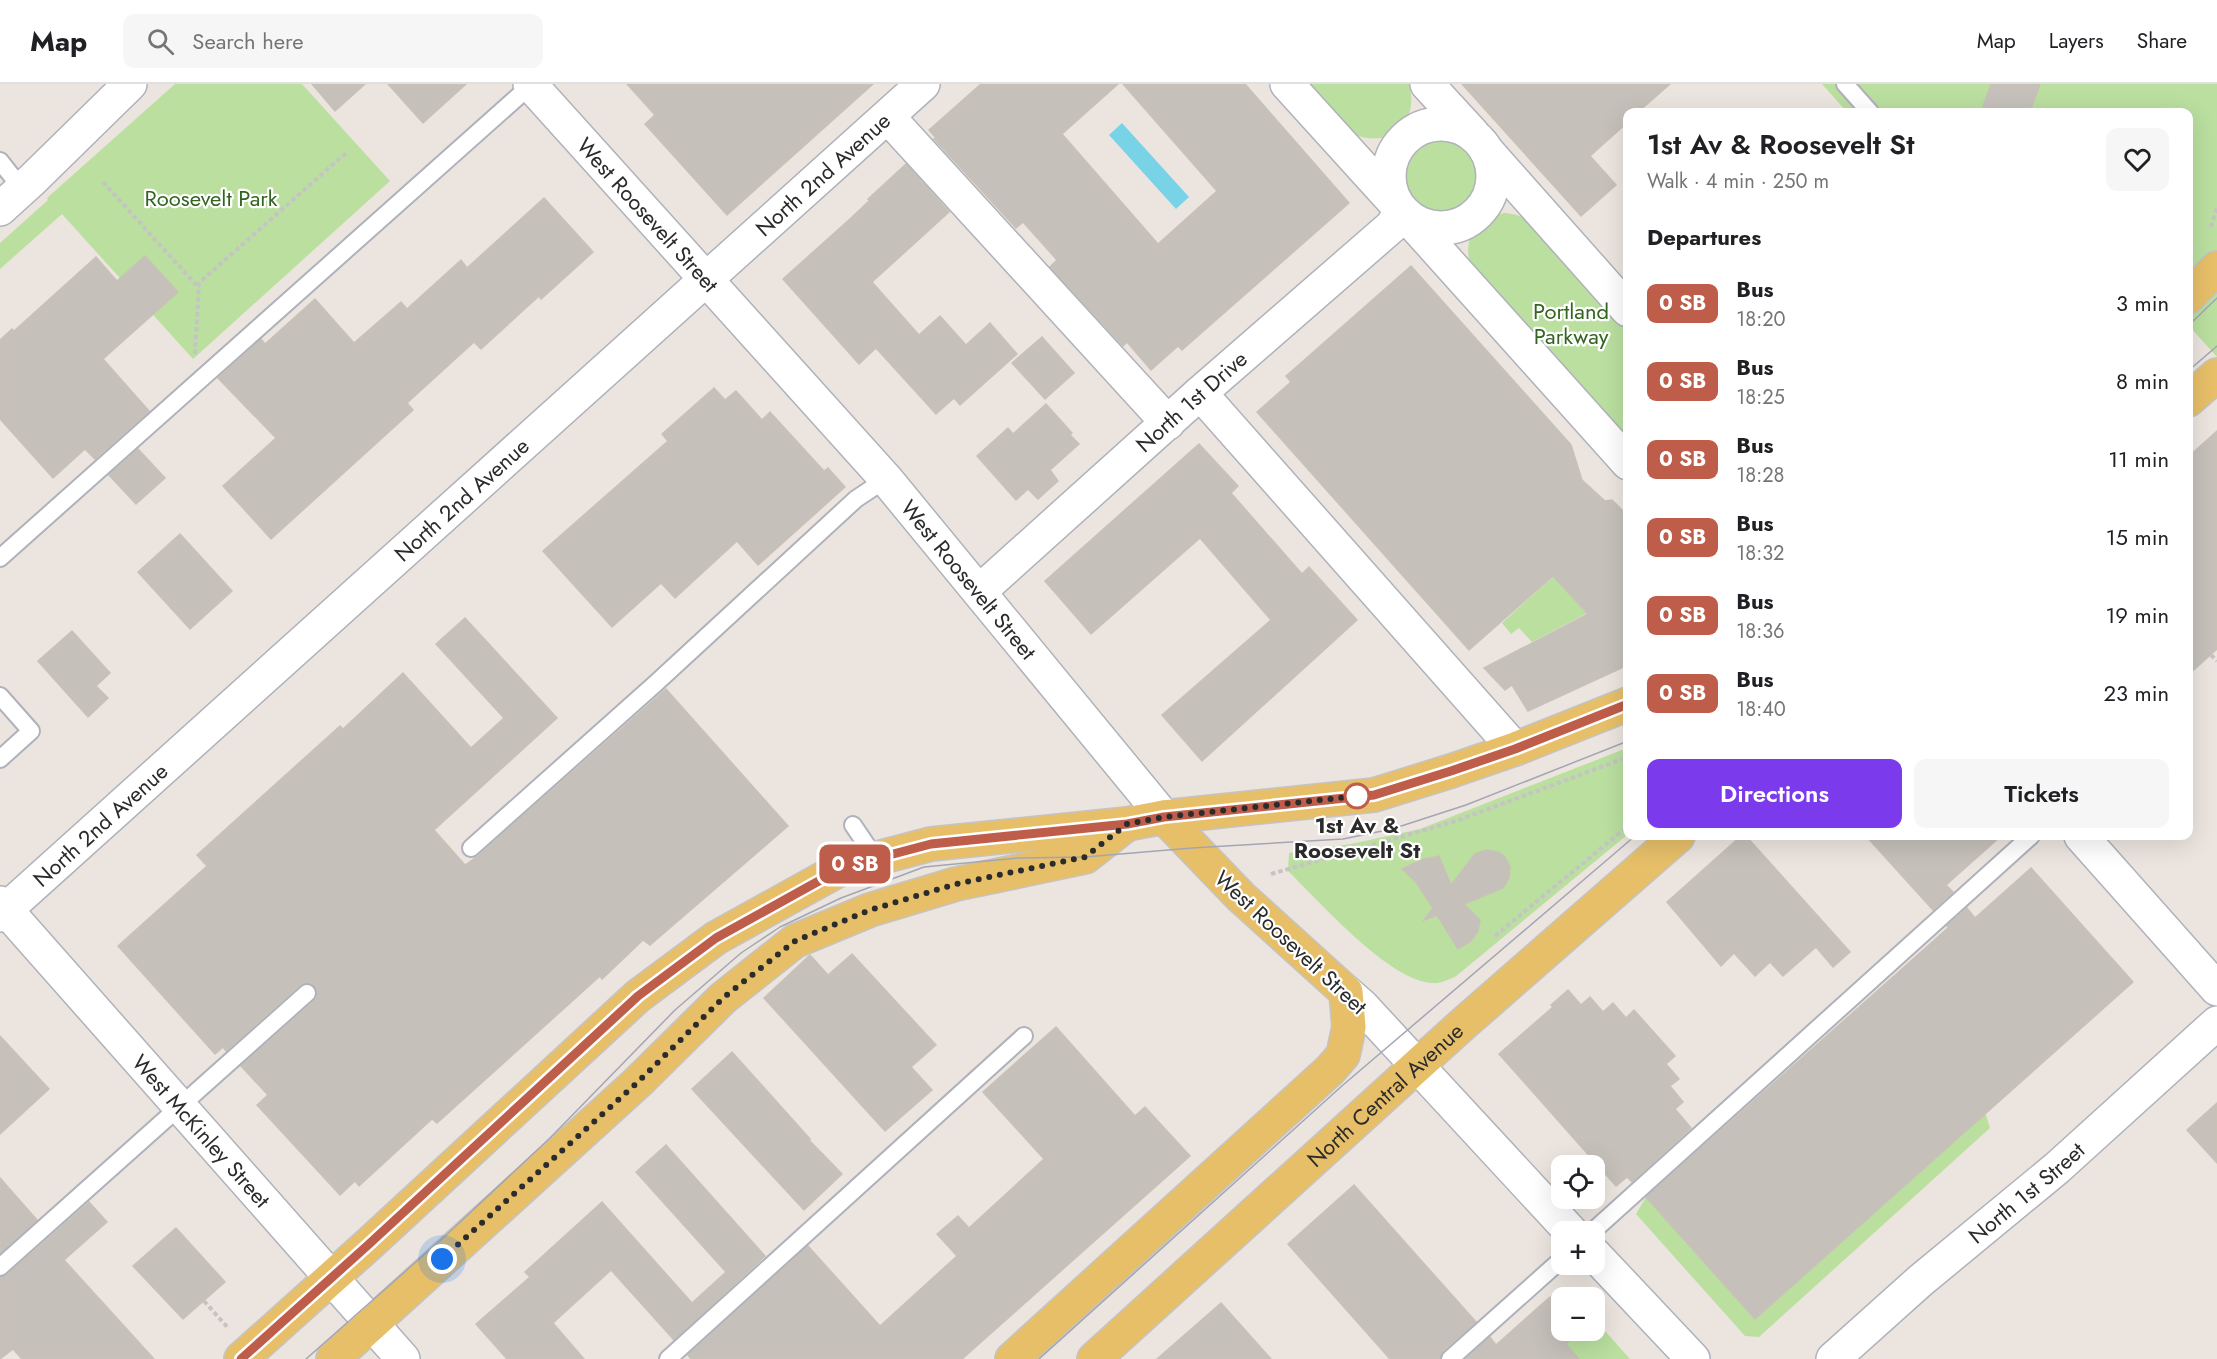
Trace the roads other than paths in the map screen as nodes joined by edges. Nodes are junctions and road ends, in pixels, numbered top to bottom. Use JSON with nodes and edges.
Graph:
{"nodes":[{"id":1,"x":130,"y":84,"type":"edge"},
{"id":2,"x":923,"y":84,"type":"edge"},
{"id":3,"x":1287,"y":84,"type":"edge"},
{"id":4,"x":1427,"y":84,"type":"edge"},
{"id":5,"x":1845,"y":84,"type":"edge"},
{"id":6,"x":530,"y":85,"type":"edge"},
{"id":7,"x":1866,"y":108,"type":"edge"},
{"id":8,"x":888,"y":117,"type":"junction"},
{"id":9,"x":1480,"y":142,"type":"junction"},
{"id":10,"x":0,"y":160,"type":"edge"},
{"id":11,"x":11,"y":199,"type":"edge"},
{"id":12,"x":1402,"y":211,"type":"junction"},
{"id":13,"x":2217,"y":268,"type":"edge"},
{"id":14,"x":706,"y":279,"type":"junction"},
{"id":15,"x":2193,"y":292,"type":"edge"},
{"id":16,"x":1623,"y":304,"type":"edge"},
{"id":17,"x":2217,"y":375,"type":"edge"},
{"id":18,"x":1200,"y":393,"type":"junction"},
{"id":19,"x":2193,"y":396,"type":"edge"},
{"id":20,"x":1168,"y":423,"type":"junction"},
{"id":21,"x":1623,"y":457,"type":"edge"},
{"id":22,"x":886,"y":479,"type":"junction"},
{"id":23,"x":0,"y":558,"type":"edge"},
{"id":24,"x":980,"y":591,"type":"junction"},
{"id":25,"x":0,"y":696,"type":"edge"},
{"id":26,"x":1623,"y":706,"type":"edge"},
{"id":27,"x":1515,"y":749,"type":"junction"},
{"id":28,"x":0,"y":759,"type":"edge"},
{"id":29,"x":1164,"y":817,"type":"junction"},
{"id":30,"x":1127,"y":824,"type":"junction"},
{"id":31,"x":853,"y":825,"type":"dead end"},
{"id":32,"x":1673,"y":840,"type":"edge"},
{"id":33,"x":2027,"y":840,"type":"edge"},
{"id":34,"x":2085,"y":840,"type":"edge"},
{"id":35,"x":471,"y":848,"type":"dead end"},
{"id":36,"x":876,"y":859,"type":"junction"},
{"id":37,"x":2,"y":909,"type":"edge"},
{"id":38,"x":2217,"y":989,"type":"edge"},
{"id":39,"x":1346,"y":992,"type":"junction"},
{"id":40,"x":307,"y":993,"type":"dead end"},
{"id":41,"x":2217,"y":1023,"type":"edge"},
{"id":42,"x":1024,"y":1036,"type":"dead end"},
{"id":43,"x":1416,"y":1066,"type":"junction"},
{"id":44,"x":180,"y":1107,"type":"junction"},
{"id":45,"x":1561,"y":1221,"type":"edge"},
{"id":46,"x":1604,"y":1221,"type":"edge"},
{"id":47,"x":1605,"y":1266,"type":"edge"},
{"id":48,"x":0,"y":1267,"type":"edge"},
{"id":49,"x":1551,"y":1269,"type":"edge"},
{"id":50,"x":331,"y":1278,"type":"junction"},
{"id":51,"x":371,"y":1323,"type":"junction"},
{"id":52,"x":1128,"y":1327,"type":"junction"},
{"id":53,"x":236,"y":1346,"type":"edge"},
{"id":54,"x":333,"y":1359,"type":"edge"},
{"id":55,"x":403,"y":1359,"type":"edge"},
{"id":56,"x":668,"y":1359,"type":"edge"},
{"id":57,"x":1012,"y":1359,"type":"edge"},
{"id":58,"x":1069,"y":1359,"type":"edge"},
{"id":59,"x":1094,"y":1359,"type":"edge"},
{"id":60,"x":1450,"y":1359,"type":"edge"},
{"id":61,"x":1693,"y":1359,"type":"edge"},
{"id":62,"x":1833,"y":1359,"type":"edge"}],
"edges":[{"from":1,"to":11,"type":"street"},
{"from":2,"to":8,"type":"street","name":"North 2nd Avenue"},
{"from":3,"to":12,"type":"street"},
{"from":4,"to":9,"type":"street"},
{"from":5,"to":7,"type":"lane"},
{"from":6,"to":14,"type":"street","name":"West Roosevelt Street"},
{"from":6,"to":23,"type":"lane"},
{"from":8,"to":14,"type":"street","name":"North 2nd Avenue"},
{"from":8,"to":20,"type":"street"},
{"from":9,"to":12,"type":"street"},
{"from":9,"to":12,"type":"street"},
{"from":9,"to":16,"type":"street"},
{"from":10,"to":11,"type":"lane"},
{"from":12,"to":18,"type":"street","name":"North 1st Drive"},
{"from":12,"to":21,"type":"street"},
{"from":13,"to":15,"type":"main road"},
{"from":14,"to":22,"type":"street","name":"West Roosevelt Street"},
{"from":14,"to":37,"type":"street","name":"North 2nd Avenue"},
{"from":17,"to":19,"type":"main road"},
{"from":18,"to":20,"type":"street","name":"North 1st Drive"},
{"from":18,"to":27,"type":"street"},
{"from":20,"to":24,"type":"street","name":"North 1st Drive"},
{"from":22,"to":24,"type":"street","name":"West Roosevelt Street"},
{"from":22,"to":35,"type":"lane"},
{"from":24,"to":29,"type":"street","name":"West Roosevelt Street"},
{"from":25,"to":28,"type":"lane"},
{"from":26,"to":27,"type":"main road"},
{"from":27,"to":29,"type":"main road"},
{"from":29,"to":30,"type":"main road"},
{"from":29,"to":39,"type":"main road","name":"West Roosevelt Street"},
{"from":30,"to":36,"type":"main road"},
{"from":30,"to":51,"type":"main road"},
{"from":31,"to":36,"type":"lane"},
{"from":32,"to":43,"type":"main road","name":"North Central Avenue"},
{"from":33,"to":46,"type":"lane"},
{"from":34,"to":38,"type":"street"},
{"from":36,"to":50,"type":"main road"},
{"from":37,"to":44,"type":"street","name":"West McKinley Street"},
{"from":39,"to":43,"type":"street","name":"West Roosevelt Street"},
{"from":39,"to":57,"type":"main road"},
{"from":40,"to":44,"type":"lane"},
{"from":41,"to":62,"type":"street","name":"North 1st Street"},
{"from":42,"to":56,"type":"lane"},
{"from":43,"to":45,"type":"street","name":"West Roosevelt Street"},
{"from":43,"to":52,"type":"main road","name":"North Central Avenue"},
{"from":44,"to":48,"type":"lane"},
{"from":44,"to":50,"type":"street","name":"West McKinley Street"},
{"from":47,"to":61,"type":"street"},
{"from":49,"to":60,"type":"lane"},
{"from":50,"to":51,"type":"street","name":"West McKinley Street"},
{"from":50,"to":53,"type":"main road"},
{"from":51,"to":54,"type":"main road"},
{"from":51,"to":55,"type":"street","name":"West McKinley Street"},
{"from":52,"to":58,"type":"main road"},
{"from":52,"to":59,"type":"main road","name":"North Central Avenue"}]}
